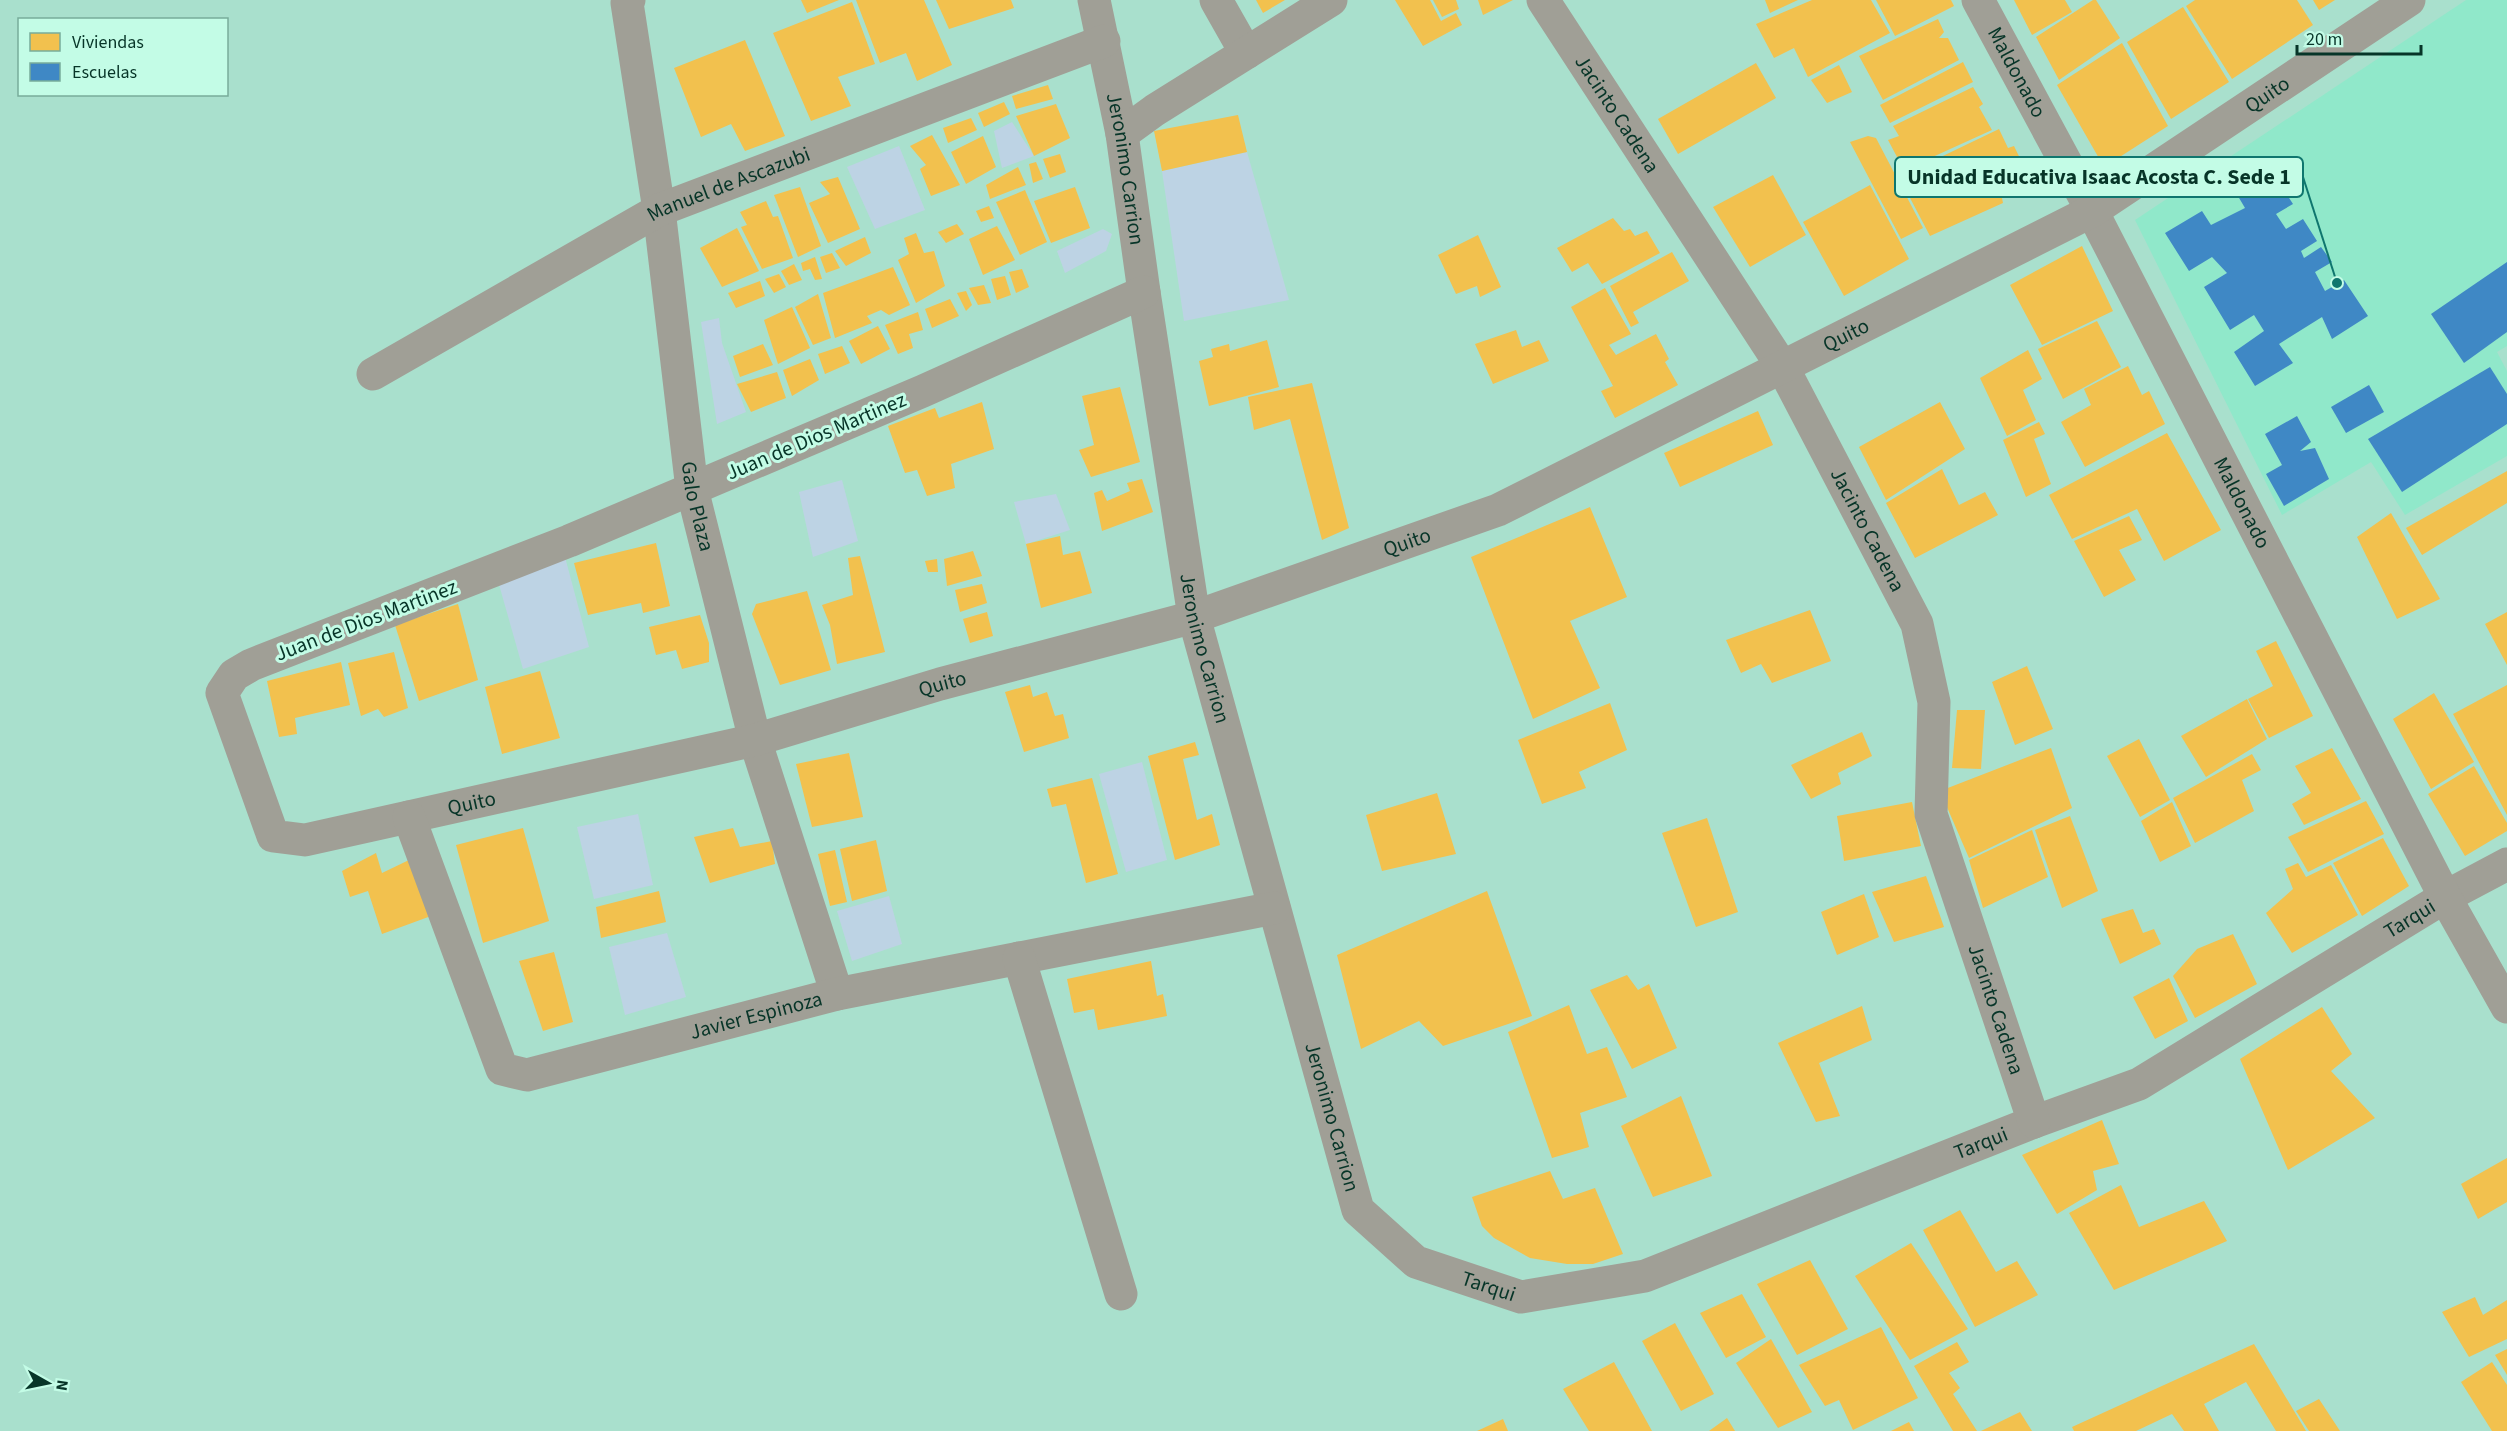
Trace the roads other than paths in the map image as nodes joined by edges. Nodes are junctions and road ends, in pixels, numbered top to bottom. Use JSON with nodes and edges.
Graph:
{"nodes":[{"id":1,"x":1094,"y":0,"type":"edge"},
{"id":2,"x":1216,"y":0,"type":"edge"},
{"id":3,"x":1332,"y":0,"type":"edge"},
{"id":4,"x":1543,"y":0,"type":"edge"},
{"id":5,"x":1978,"y":0,"type":"edge"},
{"id":6,"x":2409,"y":0,"type":"edge"},
{"id":7,"x":628,"y":2,"type":"edge"},
{"id":8,"x":1104,"y":41,"type":"junction"},
{"id":9,"x":1246,"y":53,"type":"junction"},
{"id":10,"x":1122,"y":134,"type":"junction"},
{"id":11,"x":659,"y":210,"type":"junction"},
{"id":12,"x":2092,"y":210,"type":"junction"},
{"id":13,"x":1143,"y":292,"type":"junction"},
{"id":14,"x":1783,"y":368,"type":"junction"},
{"id":15,"x":373,"y":374,"type":"dead end"},
{"id":16,"x":692,"y":489,"type":"junction"},
{"id":17,"x":1194,"y":617,"type":"junction"},
{"id":18,"x":755,"y":740,"type":"junction"},
{"id":19,"x":409,"y":818,"type":"junction"},
{"id":20,"x":305,"y":840,"type":"joint"},
{"id":21,"x":2507,"y":864,"type":"edge"},
{"id":22,"x":2445,"y":897,"type":"junction"},
{"id":23,"x":1275,"y":908,"type":"junction"},
{"id":24,"x":1019,"y":958,"type":"junction"},
{"id":25,"x":837,"y":994,"type":"junction"},
{"id":26,"x":2507,"y":1007,"type":"edge"},
{"id":27,"x":2034,"y":1122,"type":"junction"},
{"id":28,"x":1416,"y":1262,"type":"joint"},
{"id":29,"x":1121,"y":1294,"type":"dead end"}],
"edges":[{"from":1,"to":8,"type":"street","name":"Jeronimo Carrion"},
{"from":2,"to":9,"type":"street"},
{"from":3,"to":9,"type":"street"},
{"from":4,"to":14,"type":"street","name":"Jacinto Cadena"},
{"from":5,"to":12,"type":"street","name":"Maldonado"},
{"from":6,"to":12,"type":"street","name":"Quito"},
{"from":7,"to":11,"type":"street","name":"Galo Plaza"},
{"from":8,"to":10,"type":"street","name":"Jeronimo Carrion"},
{"from":8,"to":11,"type":"street","name":"Manuel de Ascazubi"},
{"from":9,"to":10,"type":"street"},
{"from":10,"to":13,"type":"street","name":"Jeronimo Carrion"},
{"from":11,"to":15,"type":"street","name":"Manuel de Ascazubi"},
{"from":11,"to":16,"type":"street","name":"Galo Plaza"},
{"from":12,"to":14,"type":"street","name":"Quito"},
{"from":12,"to":22,"type":"street","name":"Maldonado"},
{"from":13,"to":16,"type":"street","name":"Juan de Dios Martinez"},
{"from":13,"to":17,"type":"street","name":"Jeronimo Carrion"},
{"from":14,"to":17,"type":"street","name":"Quito"},
{"from":14,"to":27,"type":"street","name":"Jacinto Cadena"},
{"from":16,"to":18,"type":"street","name":"Galo Plaza"},
{"from":16,"to":20,"type":"street","name":"Juan de Dios Martinez"},
{"from":17,"to":18,"type":"street","name":"Quito"},
{"from":17,"to":23,"type":"street","name":"Jeronimo Carrion"},
{"from":18,"to":19,"type":"street","name":"Quito"},
{"from":18,"to":25,"type":"street","name":"Galo Plaza"},
{"from":19,"to":20,"type":"street","name":"Quito"},
{"from":19,"to":25,"type":"street","name":"Javier Espinoza"},
{"from":21,"to":22,"type":"street","name":"Tarqui"},
{"from":22,"to":26,"type":"street","name":"Maldonado"},
{"from":22,"to":27,"type":"street","name":"Tarqui"},
{"from":23,"to":24,"type":"street","name":"Javier Espinoza"},
{"from":23,"to":28,"type":"street","name":"Jeronimo Carrion"},
{"from":24,"to":25,"type":"street","name":"Javier Espinoza"},
{"from":24,"to":29,"type":"street"},
{"from":27,"to":28,"type":"street","name":"Tarqui"}]}
